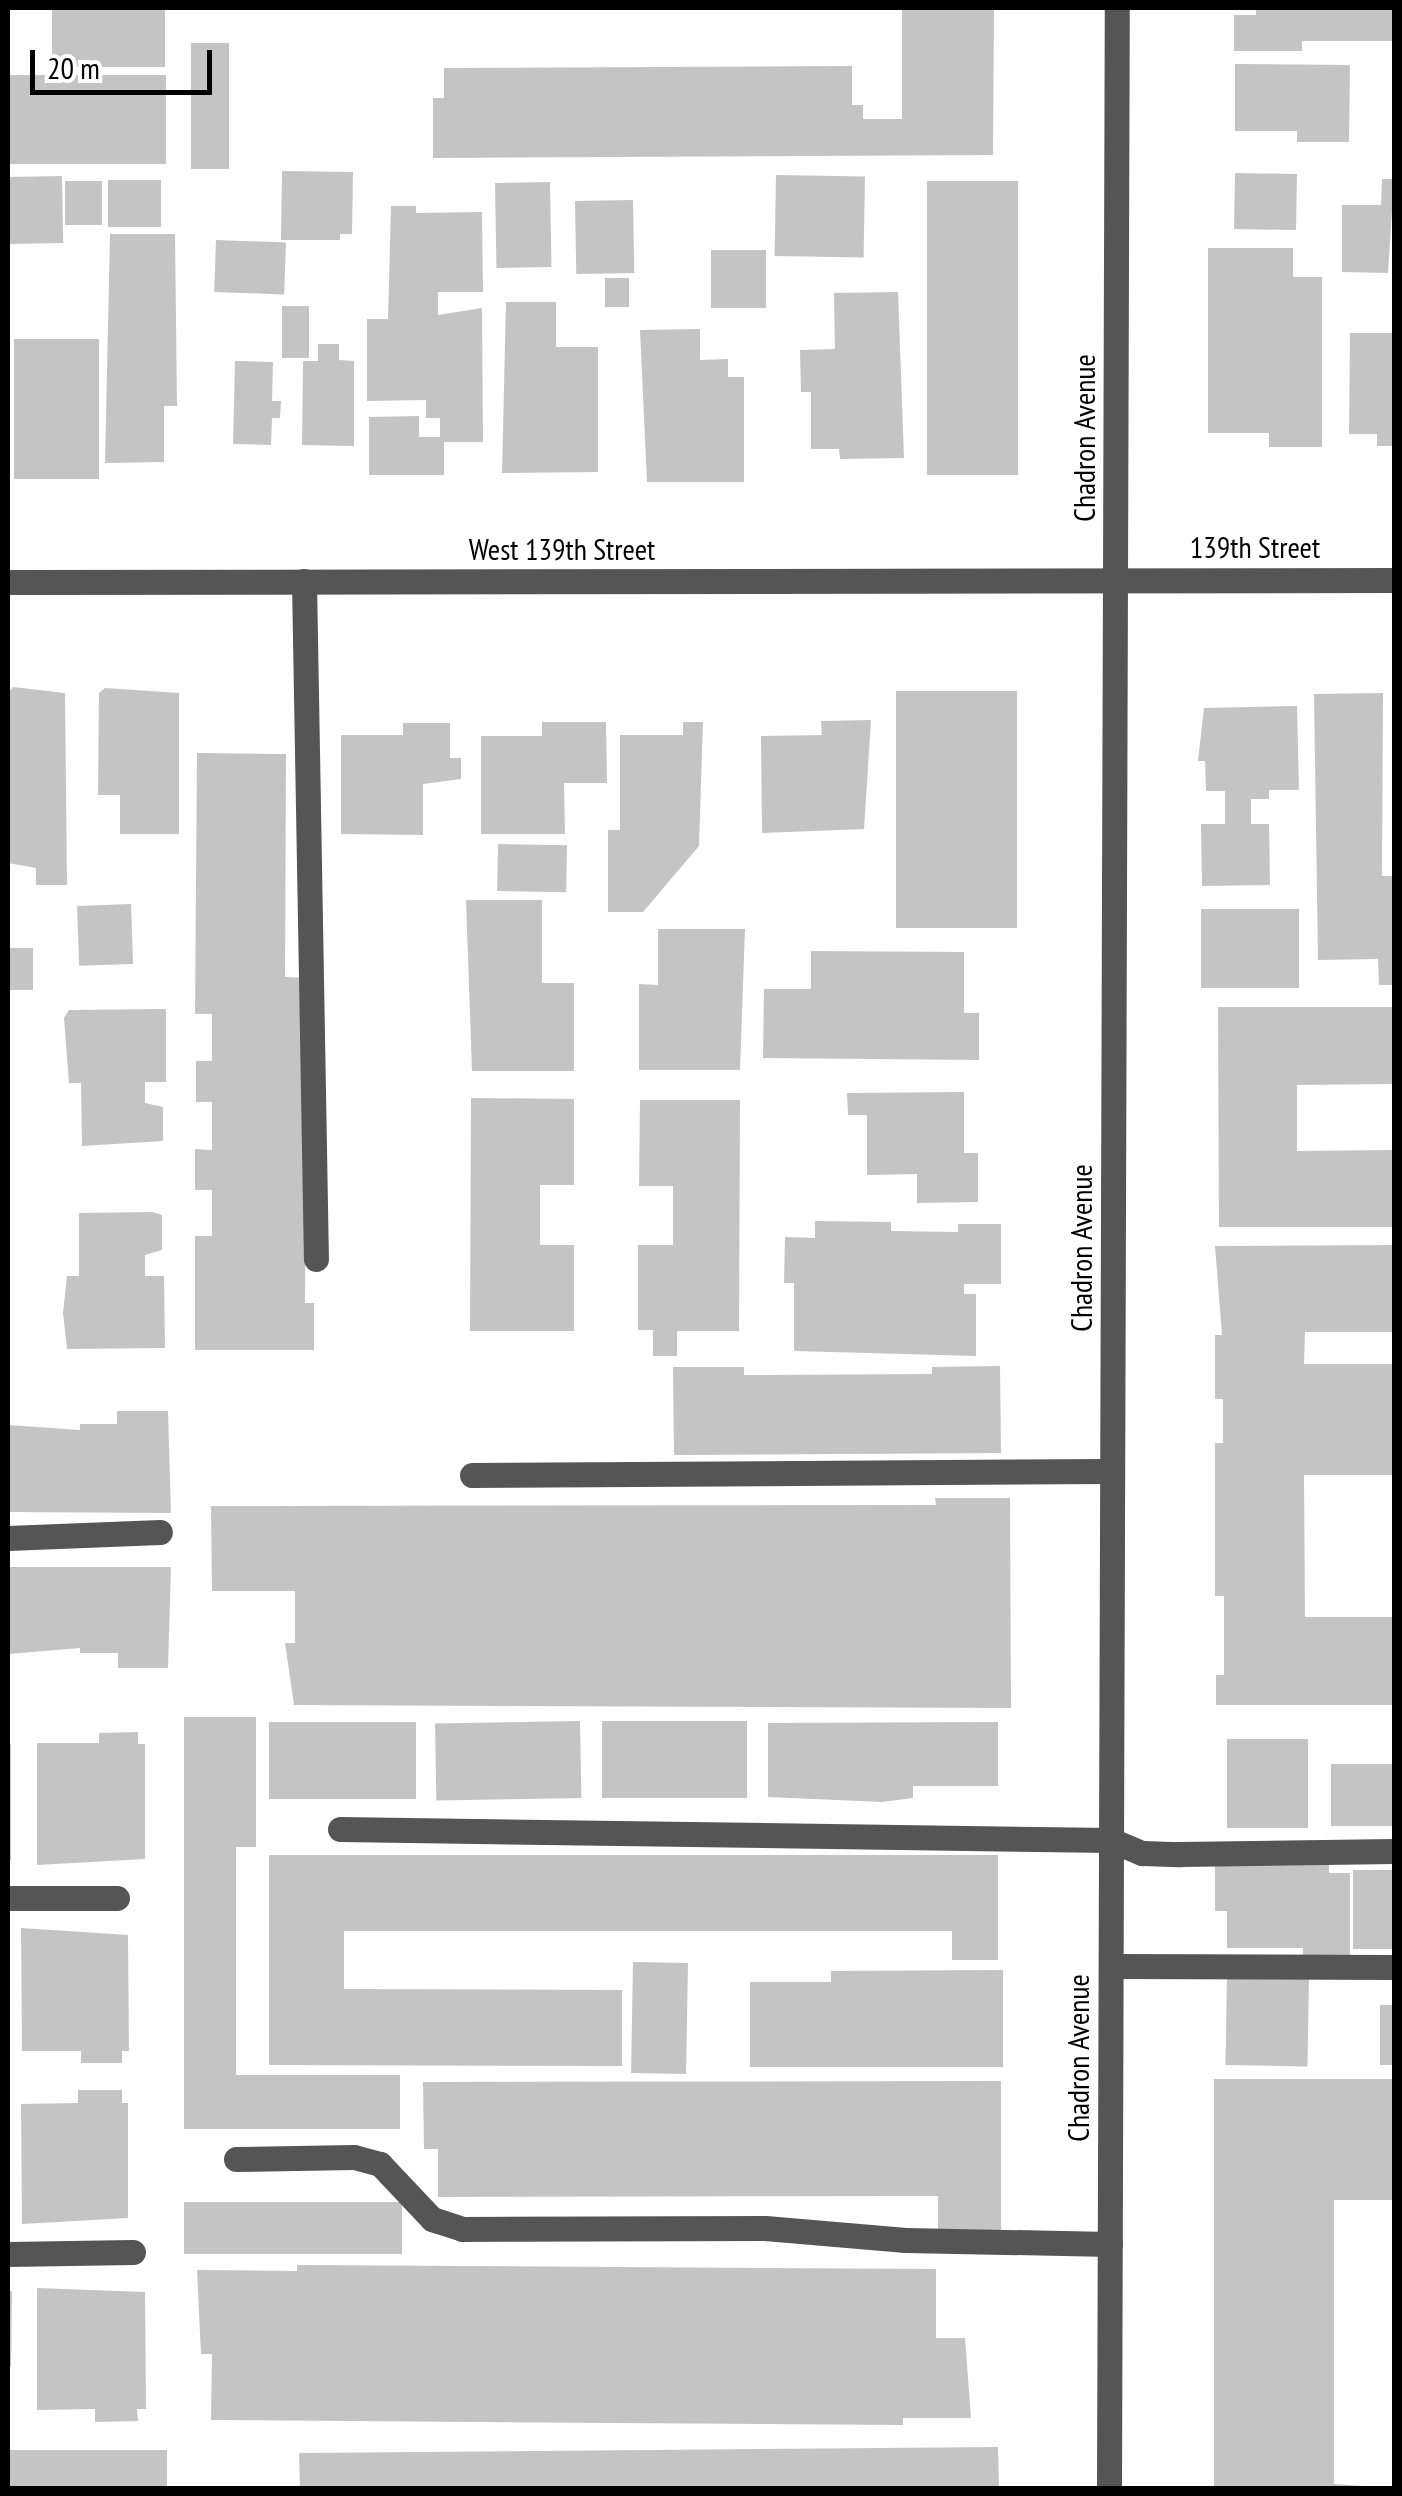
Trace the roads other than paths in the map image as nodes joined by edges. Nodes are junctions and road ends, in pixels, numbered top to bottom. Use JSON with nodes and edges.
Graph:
{"nodes":[{"id":1,"x":1118,"y":8,"type":"edge"},
{"id":2,"x":1116,"y":580,"type":"junction"},
{"id":3,"x":1394,"y":580,"type":"edge"},
{"id":4,"x":304,"y":581,"type":"junction"},
{"id":5,"x":8,"y":582,"type":"edge"},
{"id":6,"x":316,"y":1259,"type":"dead end"},
{"id":7,"x":1112,"y":1471,"type":"junction"},
{"id":8,"x":472,"y":1475,"type":"dead end"},
{"id":9,"x":160,"y":1532,"type":"dead end"},
{"id":10,"x":8,"y":1538,"type":"edge"},
{"id":11,"x":340,"y":1828,"type":"dead end"},
{"id":12,"x":1110,"y":1840,"type":"junction"},
{"id":13,"x":1394,"y":1851,"type":"edge"},
{"id":14,"x":8,"y":1898,"type":"edge"},
{"id":15,"x":117,"y":1898,"type":"dead end"},
{"id":16,"x":1110,"y":1966,"type":"junction"},
{"id":17,"x":1394,"y":1967,"type":"edge"},
{"id":18,"x":236,"y":2159,"type":"dead end"},
{"id":19,"x":1110,"y":2244,"type":"junction"},
{"id":20,"x":132,"y":2252,"type":"dead end"},
{"id":21,"x":8,"y":2254,"type":"edge"},
{"id":22,"x":1109,"y":2488,"type":"edge"}],
"edges":[{"from":1,"to":2,"type":"street","name":"Chadron Avenue"},
{"from":2,"to":3,"type":"street","name":"139th Street"},
{"from":2,"to":4,"type":"street","name":"West 139th Street"},
{"from":2,"to":7,"type":"street","name":"Chadron Avenue"},
{"from":4,"to":5,"type":"street","name":"West 139th Street"},
{"from":4,"to":6,"type":"street"},
{"from":7,"to":8,"type":"street"},
{"from":7,"to":12,"type":"street","name":"Chadron Avenue"},
{"from":9,"to":10,"type":"street"},
{"from":11,"to":12,"type":"street"},
{"from":12,"to":13,"type":"street"},
{"from":12,"to":16,"type":"street","name":"Chadron Avenue"},
{"from":14,"to":15,"type":"street"},
{"from":16,"to":17,"type":"street"},
{"from":16,"to":19,"type":"street","name":"Chadron Avenue"},
{"from":18,"to":19,"type":"street"},
{"from":19,"to":22,"type":"street","name":"Chadron Avenue"},
{"from":20,"to":21,"type":"street"}]}
